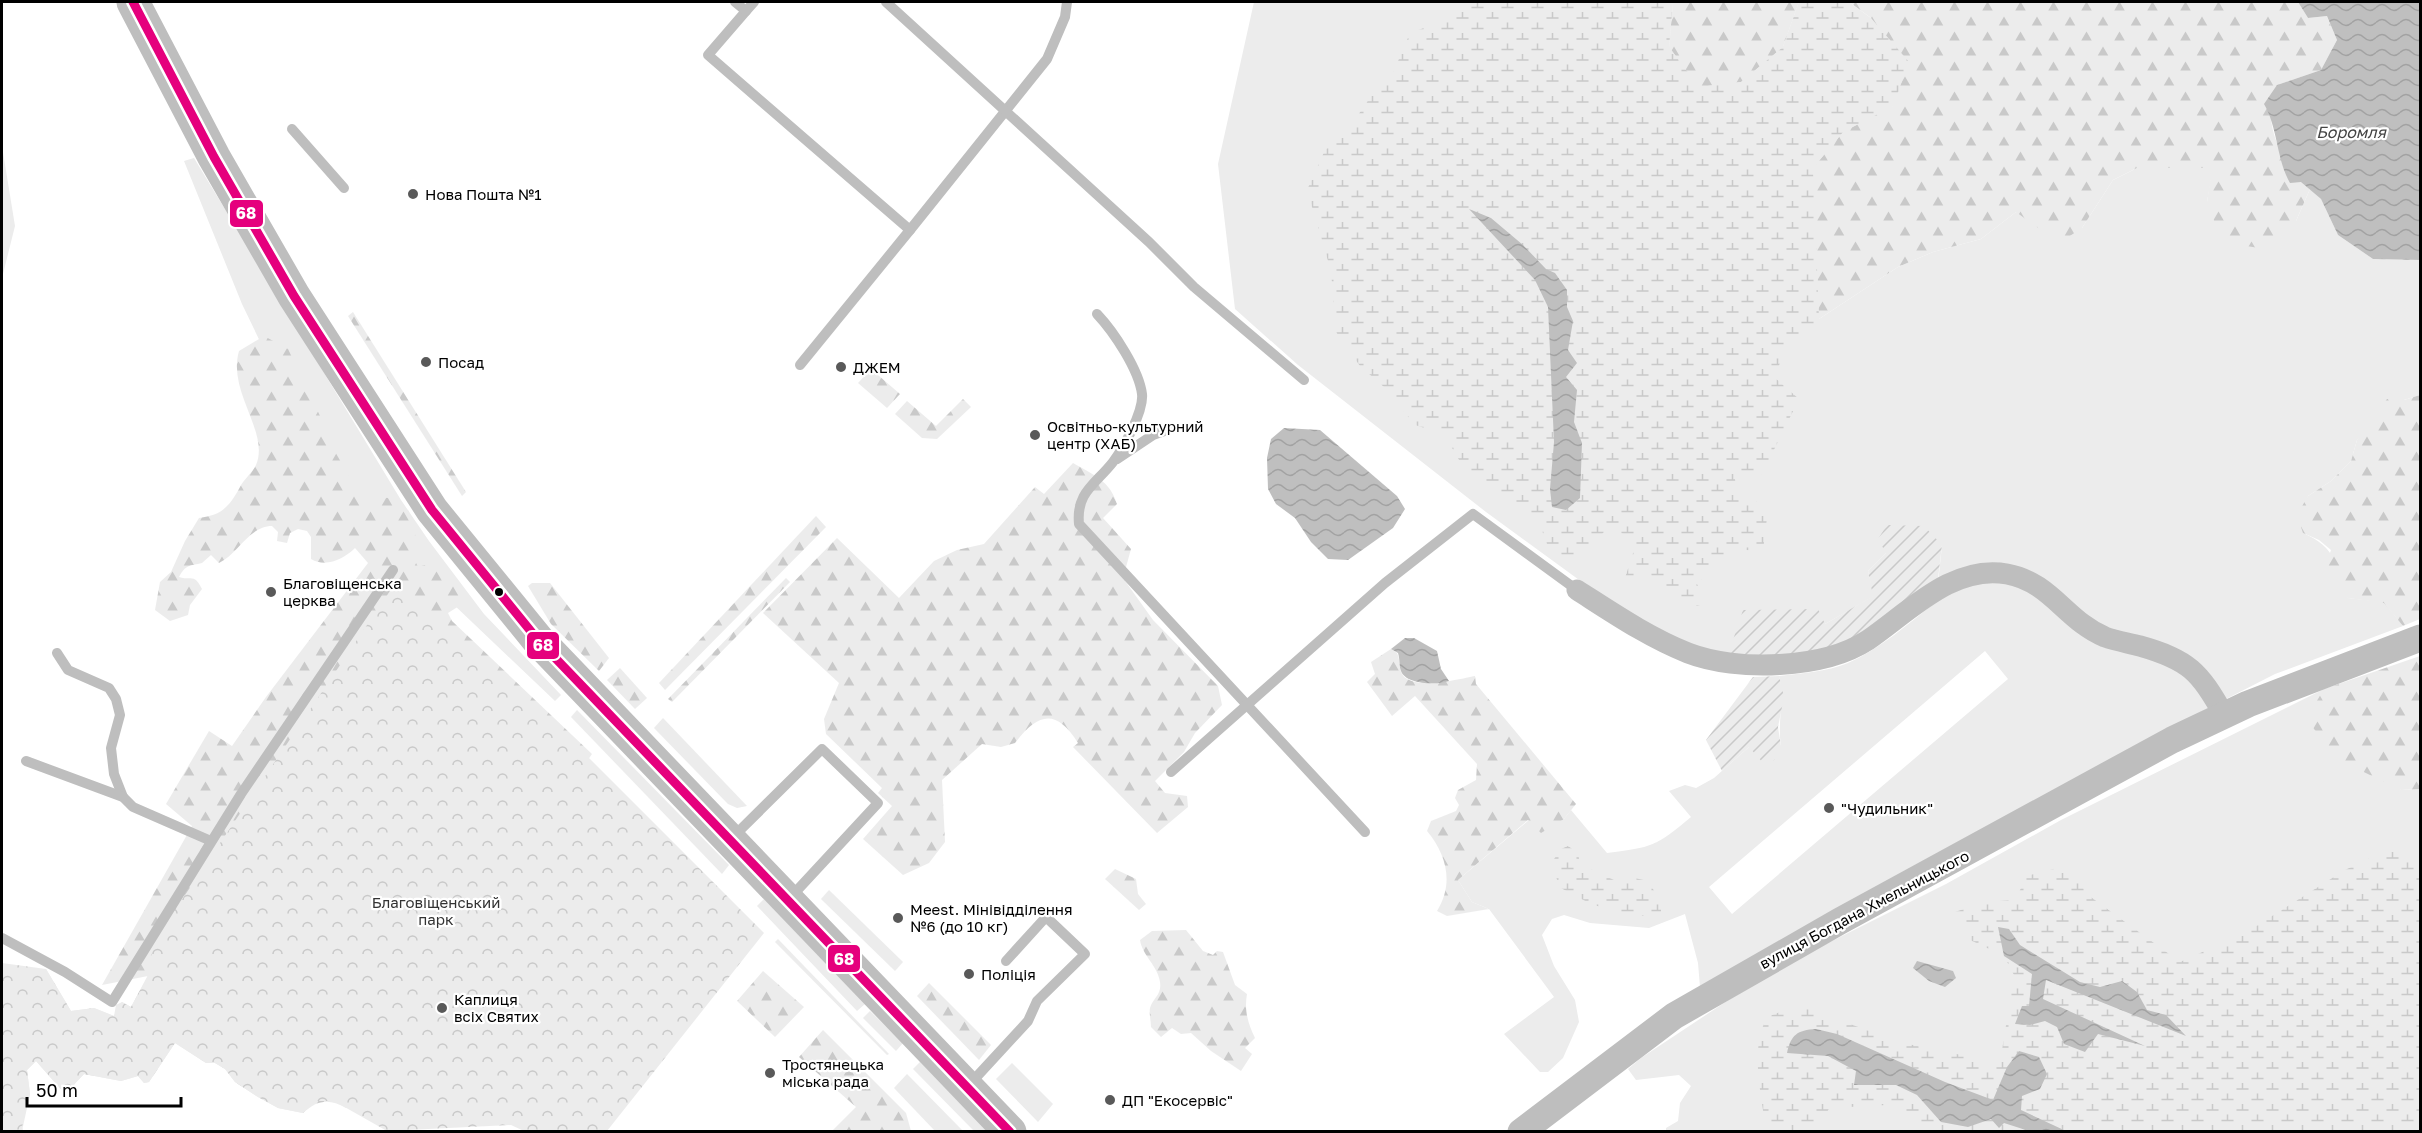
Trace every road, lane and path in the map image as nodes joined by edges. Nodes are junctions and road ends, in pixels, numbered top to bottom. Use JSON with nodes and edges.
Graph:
{"nodes":[{"id":1,"x":133,"y":2,"type":"edge"},
{"id":2,"x":735,"y":2,"type":"edge"},
{"id":3,"x":754,"y":2,"type":"edge"},
{"id":4,"x":886,"y":2,"type":"edge"},
{"id":5,"x":1067,"y":2,"type":"edge"},
{"id":6,"x":746,"y":11,"type":"junction"},
{"id":7,"x":1007,"y":110,"type":"junction"},
{"id":8,"x":292,"y":129,"type":"dead end"},
{"id":9,"x":344,"y":188,"type":"dead end"},
{"id":10,"x":910,"y":230,"type":"junction"},
{"id":11,"x":1097,"y":315,"type":"dead end"},
{"id":12,"x":801,"y":365,"type":"dead end"},
{"id":13,"x":1304,"y":380,"type":"dead end"},
{"id":14,"x":1170,"y":429,"type":"dead end"},
{"id":15,"x":1114,"y":461,"type":"junction"},
{"id":16,"x":393,"y":570,"type":"dead end"},
{"id":17,"x":1577,"y":590,"type":"joint"},
{"id":18,"x":2421,"y":638,"type":"edge"},
{"id":19,"x":57,"y":653,"type":"dead end"},
{"id":20,"x":1247,"y":706,"type":"junction"},
{"id":21,"x":2224,"y":715,"type":"junction"},
{"id":22,"x":26,"y":761,"type":"dead end"},
{"id":23,"x":1171,"y":772,"type":"dead end"},
{"id":24,"x":123,"y":796,"type":"junction"},
{"id":25,"x":1365,"y":831,"type":"dead end"},
{"id":26,"x":211,"y":841,"type":"junction"},
{"id":27,"x":729,"y":841,"type":"junction"},
{"id":28,"x":787,"y":901,"type":"junction"},
{"id":29,"x":2,"y":938,"type":"edge"},
{"id":30,"x":1006,"y":961,"type":"dead end"},
{"id":31,"x":967,"y":1087,"type":"junction"},
{"id":32,"x":1010,"y":1131,"type":"edge"},
{"id":33,"x":1521,"y":1131,"type":"edge"}],
"edges":[{"from":1,"to":27,"type":"main road"},
{"from":2,"to":6,"type":"lane"},
{"from":3,"to":6,"type":"lane"},
{"from":4,"to":7,"type":"lane"},
{"from":5,"to":7,"type":"lane"},
{"from":6,"to":10,"type":"lane"},
{"from":7,"to":10,"type":"lane"},
{"from":7,"to":13,"type":"lane"},
{"from":8,"to":9,"type":"lane"},
{"from":10,"to":12,"type":"lane"},
{"from":11,"to":15,"type":"lane"},
{"from":14,"to":15,"type":"lane"},
{"from":15,"to":20,"type":"lane"},
{"from":16,"to":26,"type":"lane"},
{"from":17,"to":20,"type":"lane"},
{"from":17,"to":21,"type":"street"},
{"from":18,"to":21,"type":"street","name":"вулиця Богдана Хмельницького"},
{"from":19,"to":24,"type":"lane"},
{"from":20,"to":23,"type":"lane"},
{"from":20,"to":25,"type":"lane"},
{"from":21,"to":33,"type":"street","name":"вулиця Богдана Хмельницького"},
{"from":22,"to":24,"type":"lane"},
{"from":24,"to":26,"type":"lane"},
{"from":26,"to":29,"type":"lane"},
{"from":27,"to":28,"type":"main road"},
{"from":27,"to":28,"type":"lane"},
{"from":28,"to":31,"type":"main road"},
{"from":30,"to":31,"type":"lane"},
{"from":31,"to":32,"type":"main road"}]}
